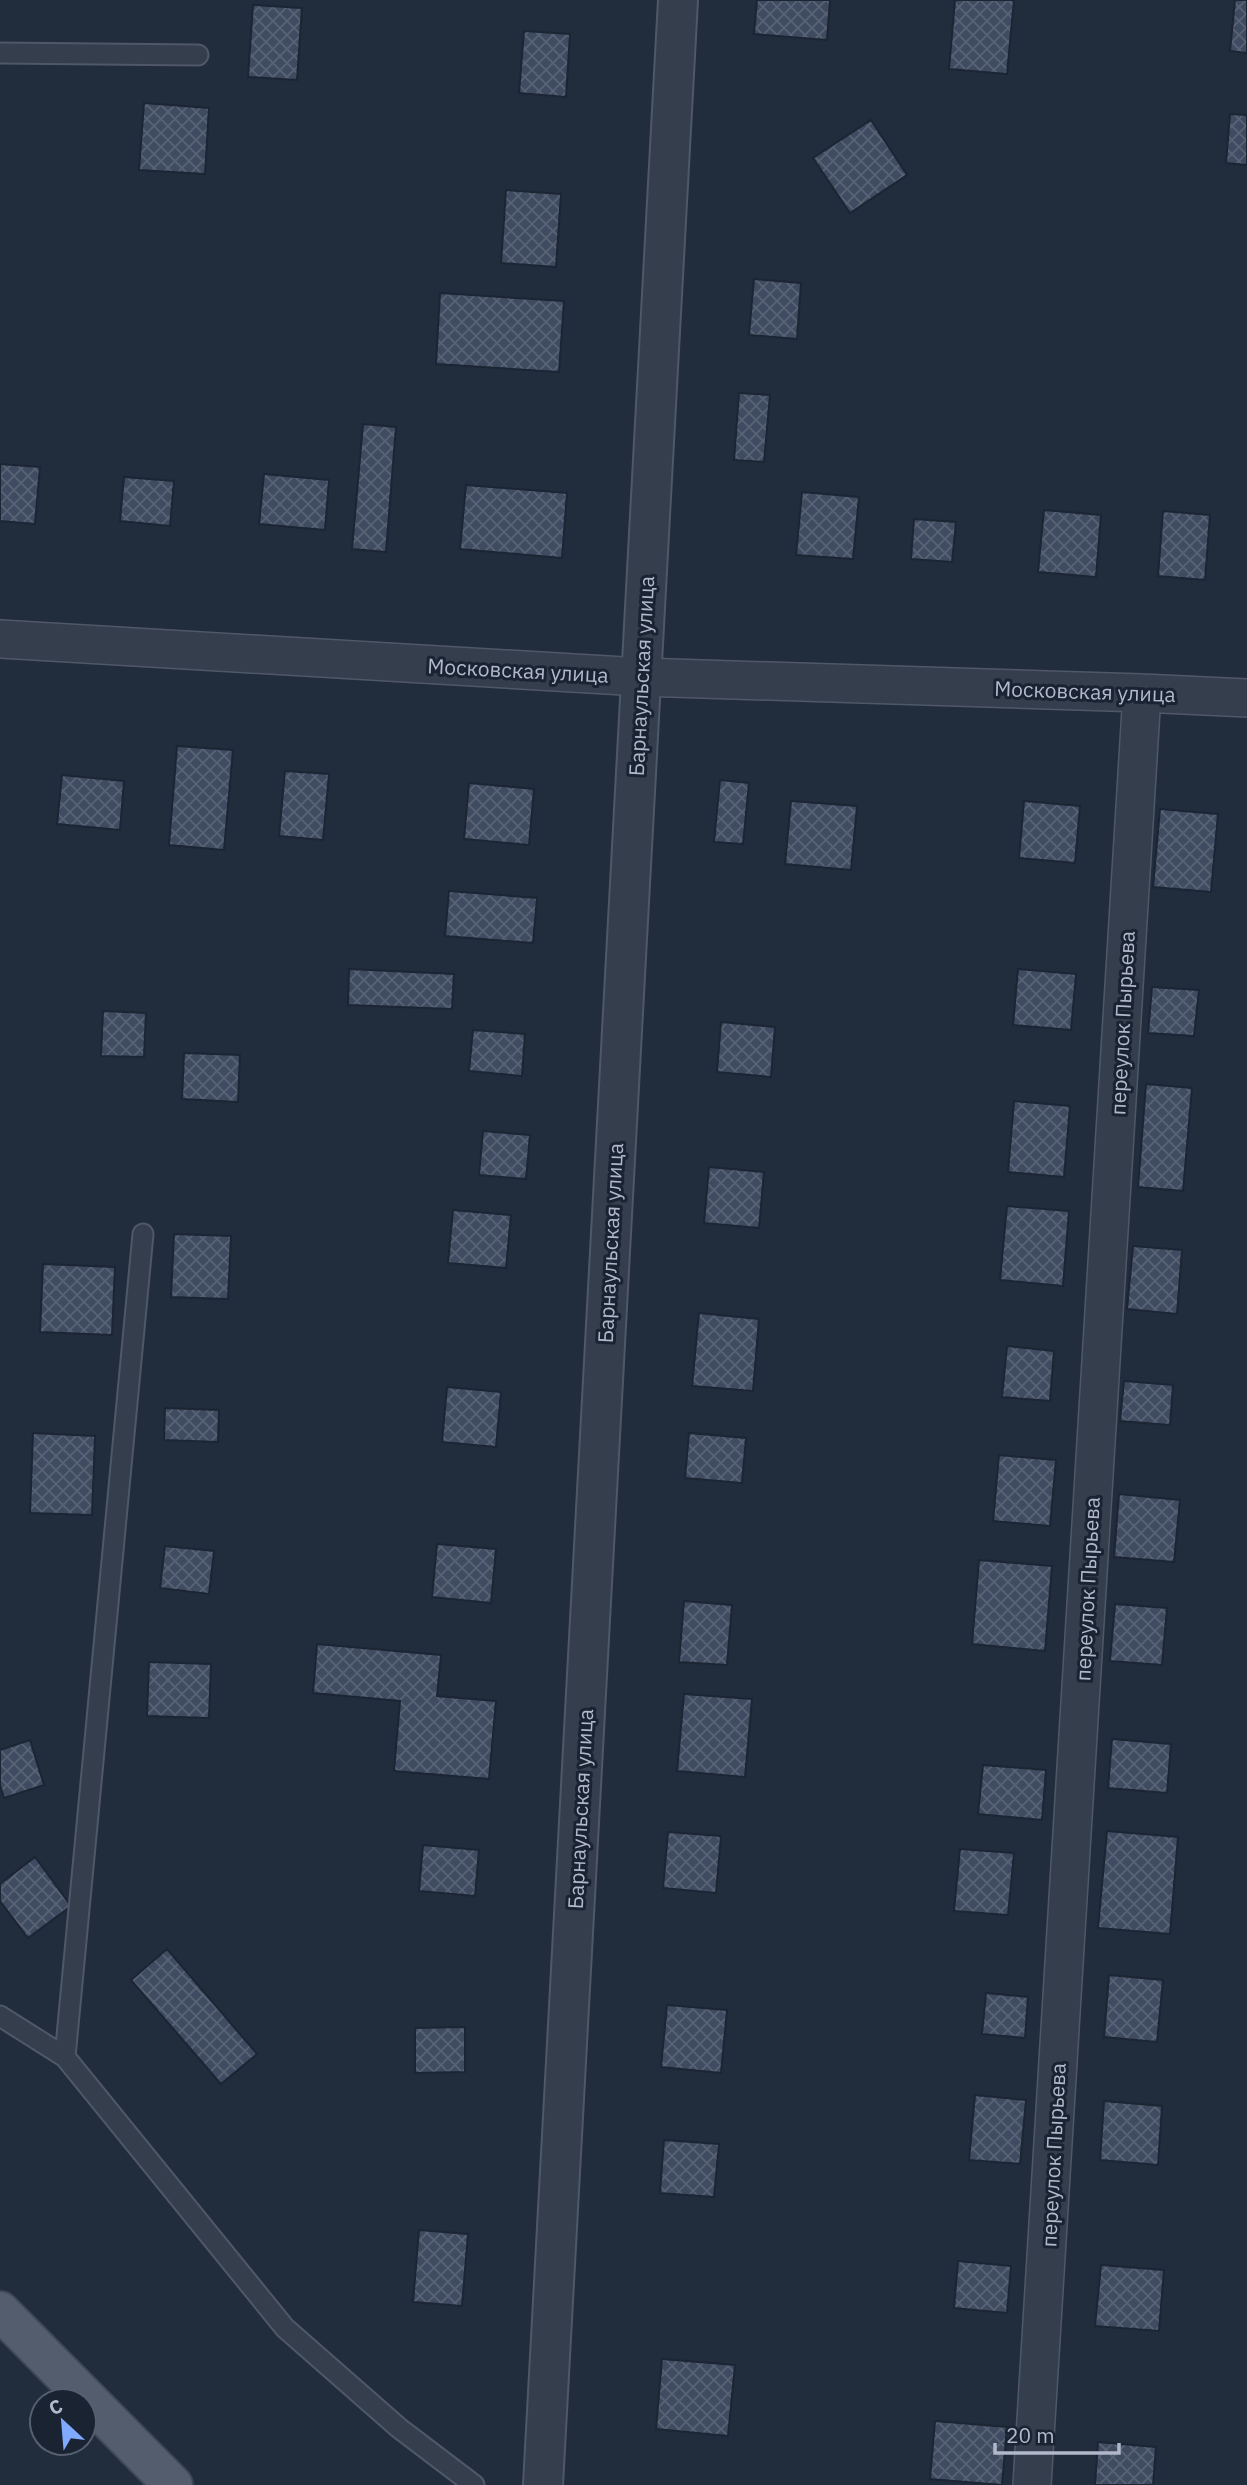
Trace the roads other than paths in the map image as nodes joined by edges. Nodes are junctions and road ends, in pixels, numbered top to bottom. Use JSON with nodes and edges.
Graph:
{"nodes":[{"id":1,"x":678,"y":0,"type":"edge"},
{"id":2,"x":0,"y":53,"type":"edge"},
{"id":3,"x":198,"y":55,"type":"dead end"},
{"id":4,"x":0,"y":639,"type":"edge"},
{"id":5,"x":641,"y":677,"type":"junction"},
{"id":6,"x":1142,"y":692,"type":"junction"},
{"id":7,"x":1247,"y":698,"type":"edge"},
{"id":8,"x":143,"y":1234,"type":"dead end"},
{"id":9,"x":0,"y":2016,"type":"edge"},
{"id":10,"x":65,"y":2057,"type":"junction"},
{"id":11,"x":0,"y":2311,"type":"edge"},
{"id":12,"x":173,"y":2485,"type":"edge"},
{"id":13,"x":474,"y":2485,"type":"edge"},
{"id":14,"x":543,"y":2485,"type":"edge"},
{"id":15,"x":1032,"y":2485,"type":"edge"}],
"edges":[{"from":1,"to":5,"type":"street","name":"Барнаульская улица"},
{"from":2,"to":3,"type":"lane"},
{"from":4,"to":5,"type":"street","name":"Московская улица"},
{"from":5,"to":6,"type":"street","name":"Московская улица"},
{"from":5,"to":14,"type":"street","name":"Барнаульская улица"},
{"from":6,"to":7,"type":"street","name":"Московская улица"},
{"from":6,"to":15,"type":"street","name":"переулок Пырьева"},
{"from":8,"to":10,"type":"lane"},
{"from":9,"to":10,"type":"lane"},
{"from":10,"to":13,"type":"lane"},
{"from":11,"to":12,"type":"main road"}]}
